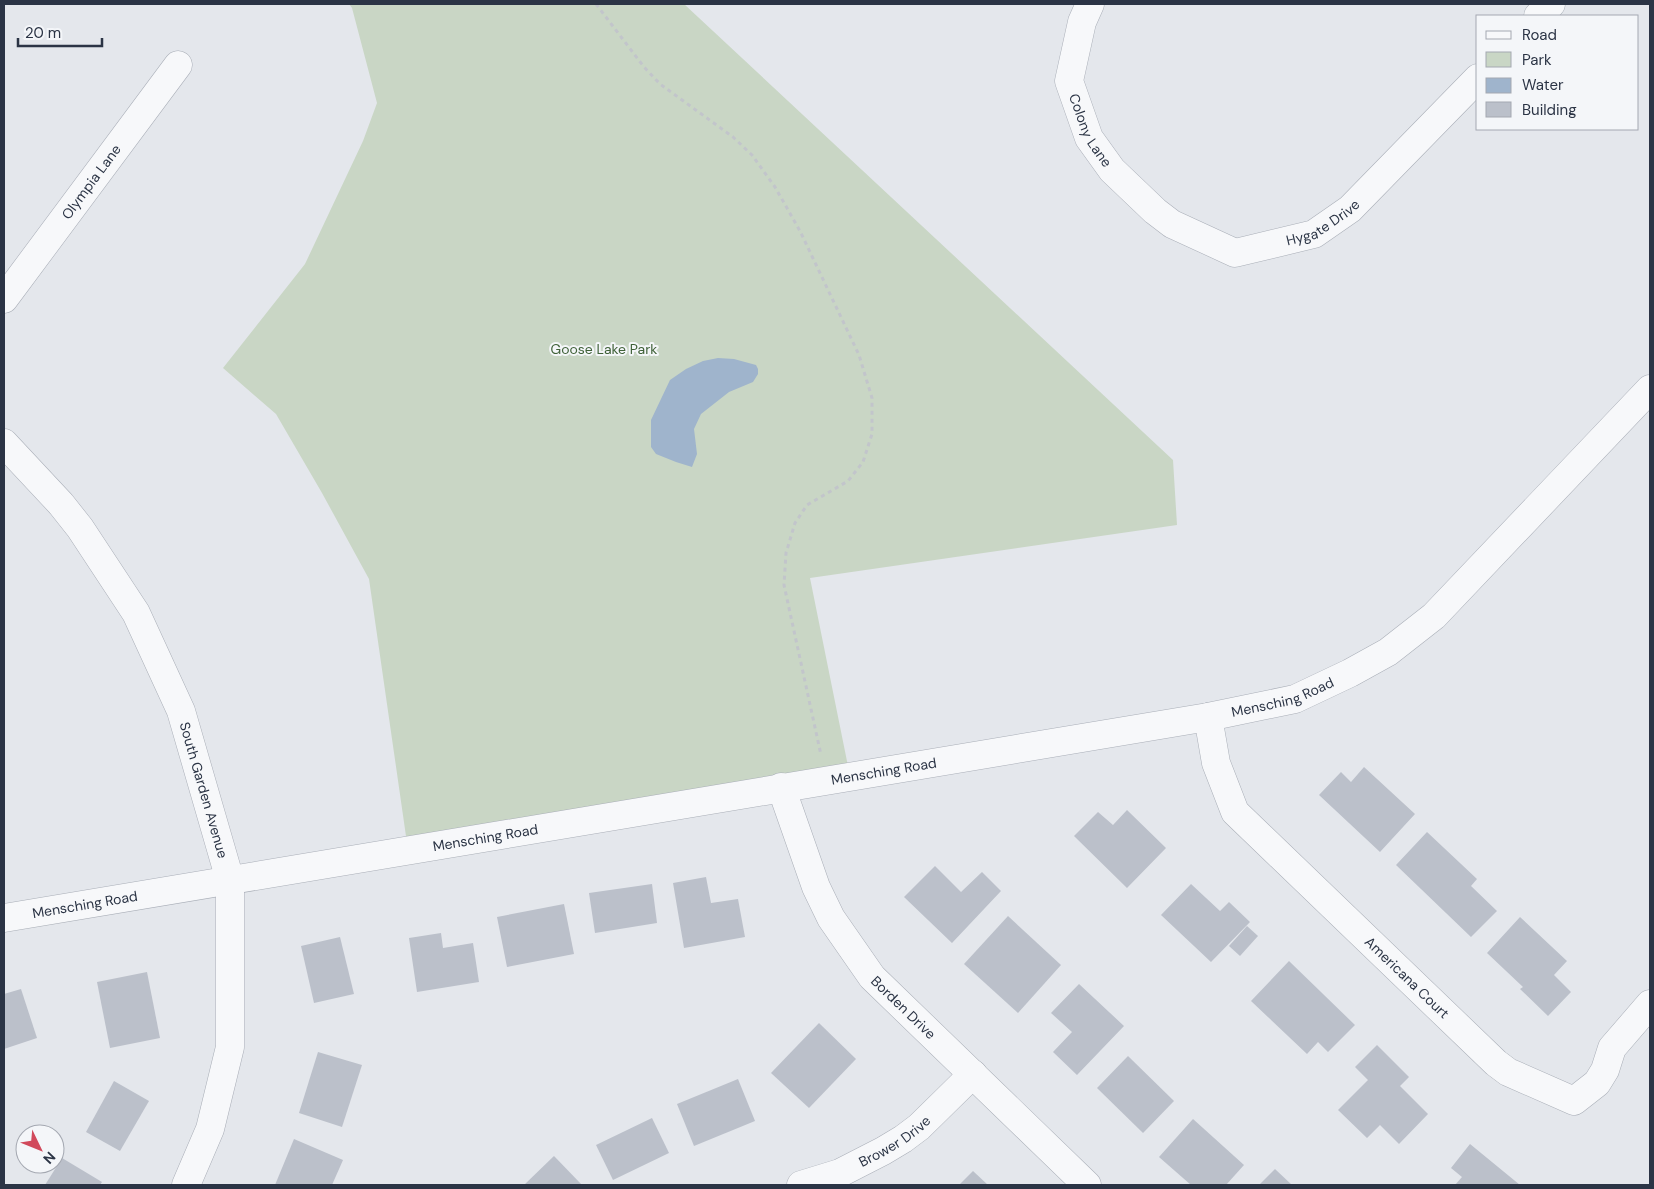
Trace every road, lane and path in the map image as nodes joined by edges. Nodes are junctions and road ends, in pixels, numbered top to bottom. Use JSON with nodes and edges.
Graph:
{"nodes":[{"id":1,"x":596,"y":4,"type":"edge"},
{"id":2,"x":1090,"y":4,"type":"edge"},
{"id":3,"x":1552,"y":4,"type":"edge"},
{"id":4,"x":1539,"y":15,"type":"edge"},
{"id":5,"x":178,"y":64,"type":"dead end"},
{"id":6,"x":1476,"y":80,"type":"edge"},
{"id":7,"x":1132,"y":189,"type":"joint"},
{"id":8,"x":4,"y":299,"type":"edge"},
{"id":9,"x":1650,"y":389,"type":"edge"},
{"id":10,"x":4,"y":443,"type":"edge"},
{"id":11,"x":1208,"y":716,"type":"junction"},
{"id":12,"x":827,"y":780,"type":"junction"},
{"id":13,"x":781,"y":787,"type":"junction"},
{"id":14,"x":230,"y":880,"type":"junction"},
{"id":15,"x":4,"y":918,"type":"edge"},
{"id":16,"x":1650,"y":1004,"type":"edge"},
{"id":17,"x":973,"y":1074,"type":"junction"},
{"id":18,"x":186,"y":1185,"type":"edge"},
{"id":19,"x":801,"y":1185,"type":"edge"},
{"id":20,"x":1088,"y":1185,"type":"edge"}],
"edges":[{"from":1,"to":12,"type":"path"},
{"from":2,"to":7,"type":"street","name":"Colony Lane"},
{"from":3,"to":4,"type":"street"},
{"from":5,"to":8,"type":"street","name":"Olympia Lane"},
{"from":6,"to":7,"type":"street","name":"Hygate Drive"},
{"from":9,"to":11,"type":"street","name":"Mensching Road"},
{"from":10,"to":14,"type":"street","name":"South Garden Avenue"},
{"from":11,"to":12,"type":"street","name":"Mensching Road"},
{"from":11,"to":16,"type":"street","name":"Americana Court"},
{"from":12,"to":13,"type":"street","name":"Mensching Road"},
{"from":13,"to":14,"type":"street","name":"Mensching Road"},
{"from":13,"to":17,"type":"street","name":"Borden Drive"},
{"from":14,"to":15,"type":"street","name":"Mensching Road"},
{"from":14,"to":18,"type":"street","name":"South Garden Avenue"},
{"from":17,"to":19,"type":"street","name":"Brower Drive"},
{"from":17,"to":20,"type":"street","name":"Borden Drive"}]}
